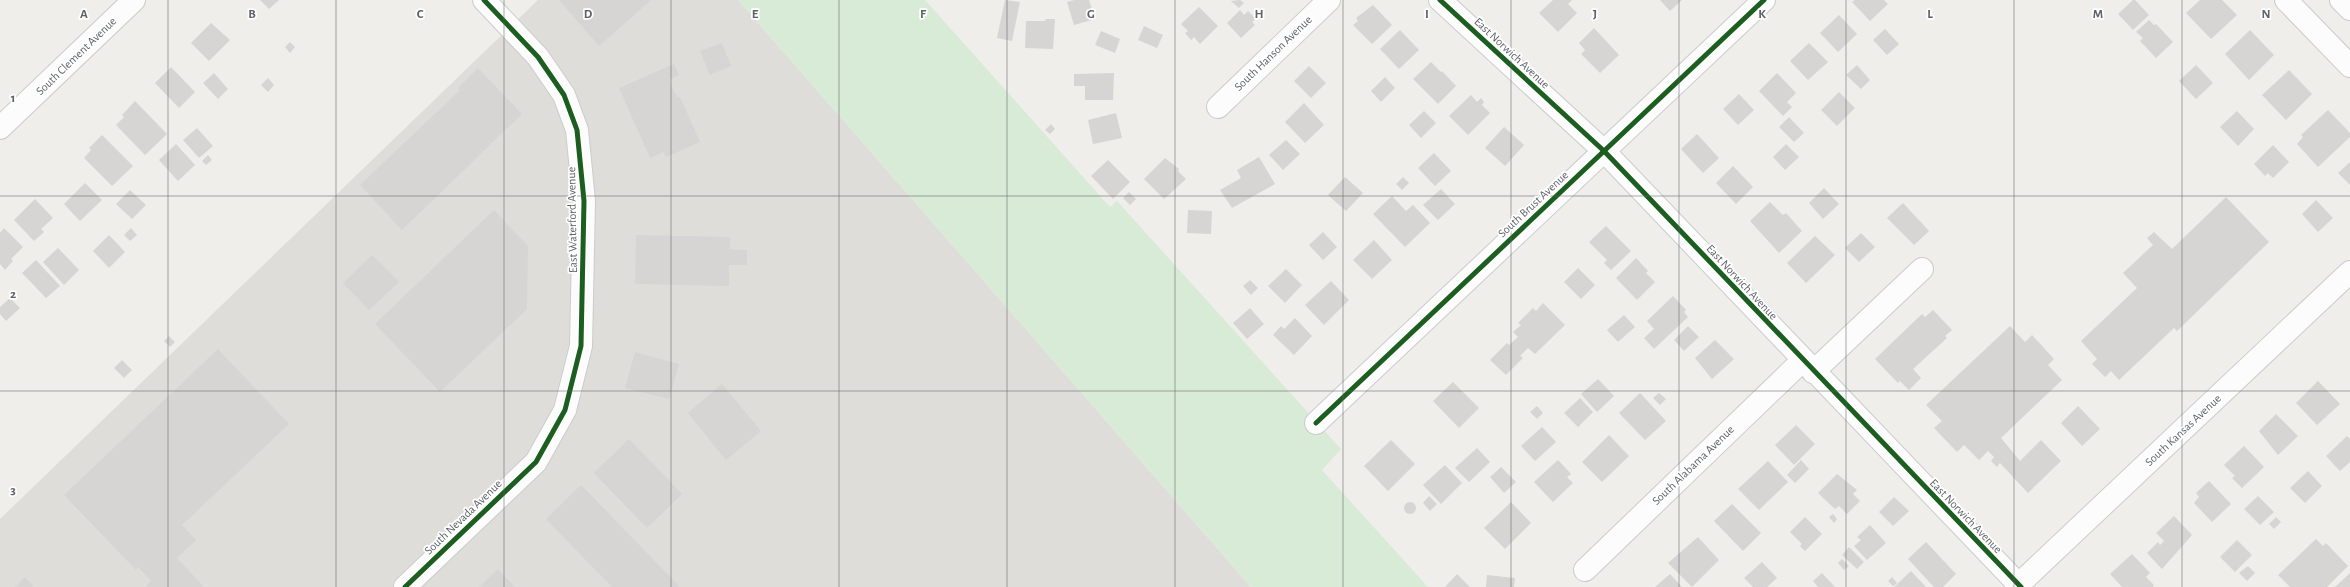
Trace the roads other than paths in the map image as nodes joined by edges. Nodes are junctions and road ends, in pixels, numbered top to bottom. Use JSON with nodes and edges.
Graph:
{"nodes":[{"id":1,"x":134,"y":0,"type":"edge"},
{"id":2,"x":484,"y":0,"type":"edge"},
{"id":3,"x":1329,"y":0,"type":"edge"},
{"id":4,"x":1440,"y":0,"type":"edge"},
{"id":5,"x":1764,"y":0,"type":"edge"},
{"id":6,"x":2286,"y":0,"type":"edge"},
{"id":7,"x":2341,"y":0,"type":"edge"},
{"id":8,"x":2350,"y":9,"type":"edge"},
{"id":9,"x":2350,"y":66,"type":"edge"},
{"id":10,"x":1218,"y":106,"type":"dead end"},
{"id":11,"x":0,"y":128,"type":"edge"},
{"id":12,"x":1604,"y":151,"type":"junction"},
{"id":13,"x":1922,"y":269,"type":"dead end"},
{"id":14,"x":2350,"y":272,"type":"edge"},
{"id":15,"x":1808,"y":366,"type":"junction"},
{"id":16,"x":1316,"y":423,"type":"dead end"},
{"id":17,"x":536,"y":462,"type":"joint"},
{"id":18,"x":1585,"y":570,"type":"dead end"},
{"id":19,"x":2019,"y":586,"type":"edge"},
{"id":20,"x":405,"y":587,"type":"edge"}],
"edges":[{"from":1,"to":11,"type":"street","name":"South Clement Avenue"},
{"from":2,"to":17,"type":"street","name":"East Waterford Avenue"},
{"from":3,"to":10,"type":"street","name":"South Hanson Avenue"},
{"from":4,"to":12,"type":"street","name":"East Norwich Avenue"},
{"from":5,"to":12,"type":"street","name":"South Brust Avenue"},
{"from":6,"to":9,"type":"street"},
{"from":7,"to":8,"type":"street"},
{"from":12,"to":15,"type":"street","name":"East Norwich Avenue"},
{"from":12,"to":16,"type":"street","name":"South Brust Avenue"},
{"from":13,"to":15,"type":"street","name":"South Alabama Avenue"},
{"from":14,"to":19,"type":"street","name":"South Kansas Avenue"},
{"from":15,"to":18,"type":"street","name":"South Alabama Avenue"},
{"from":15,"to":19,"type":"street","name":"East Norwich Avenue"},
{"from":17,"to":20,"type":"street","name":"South Nevada Avenue"}]}
